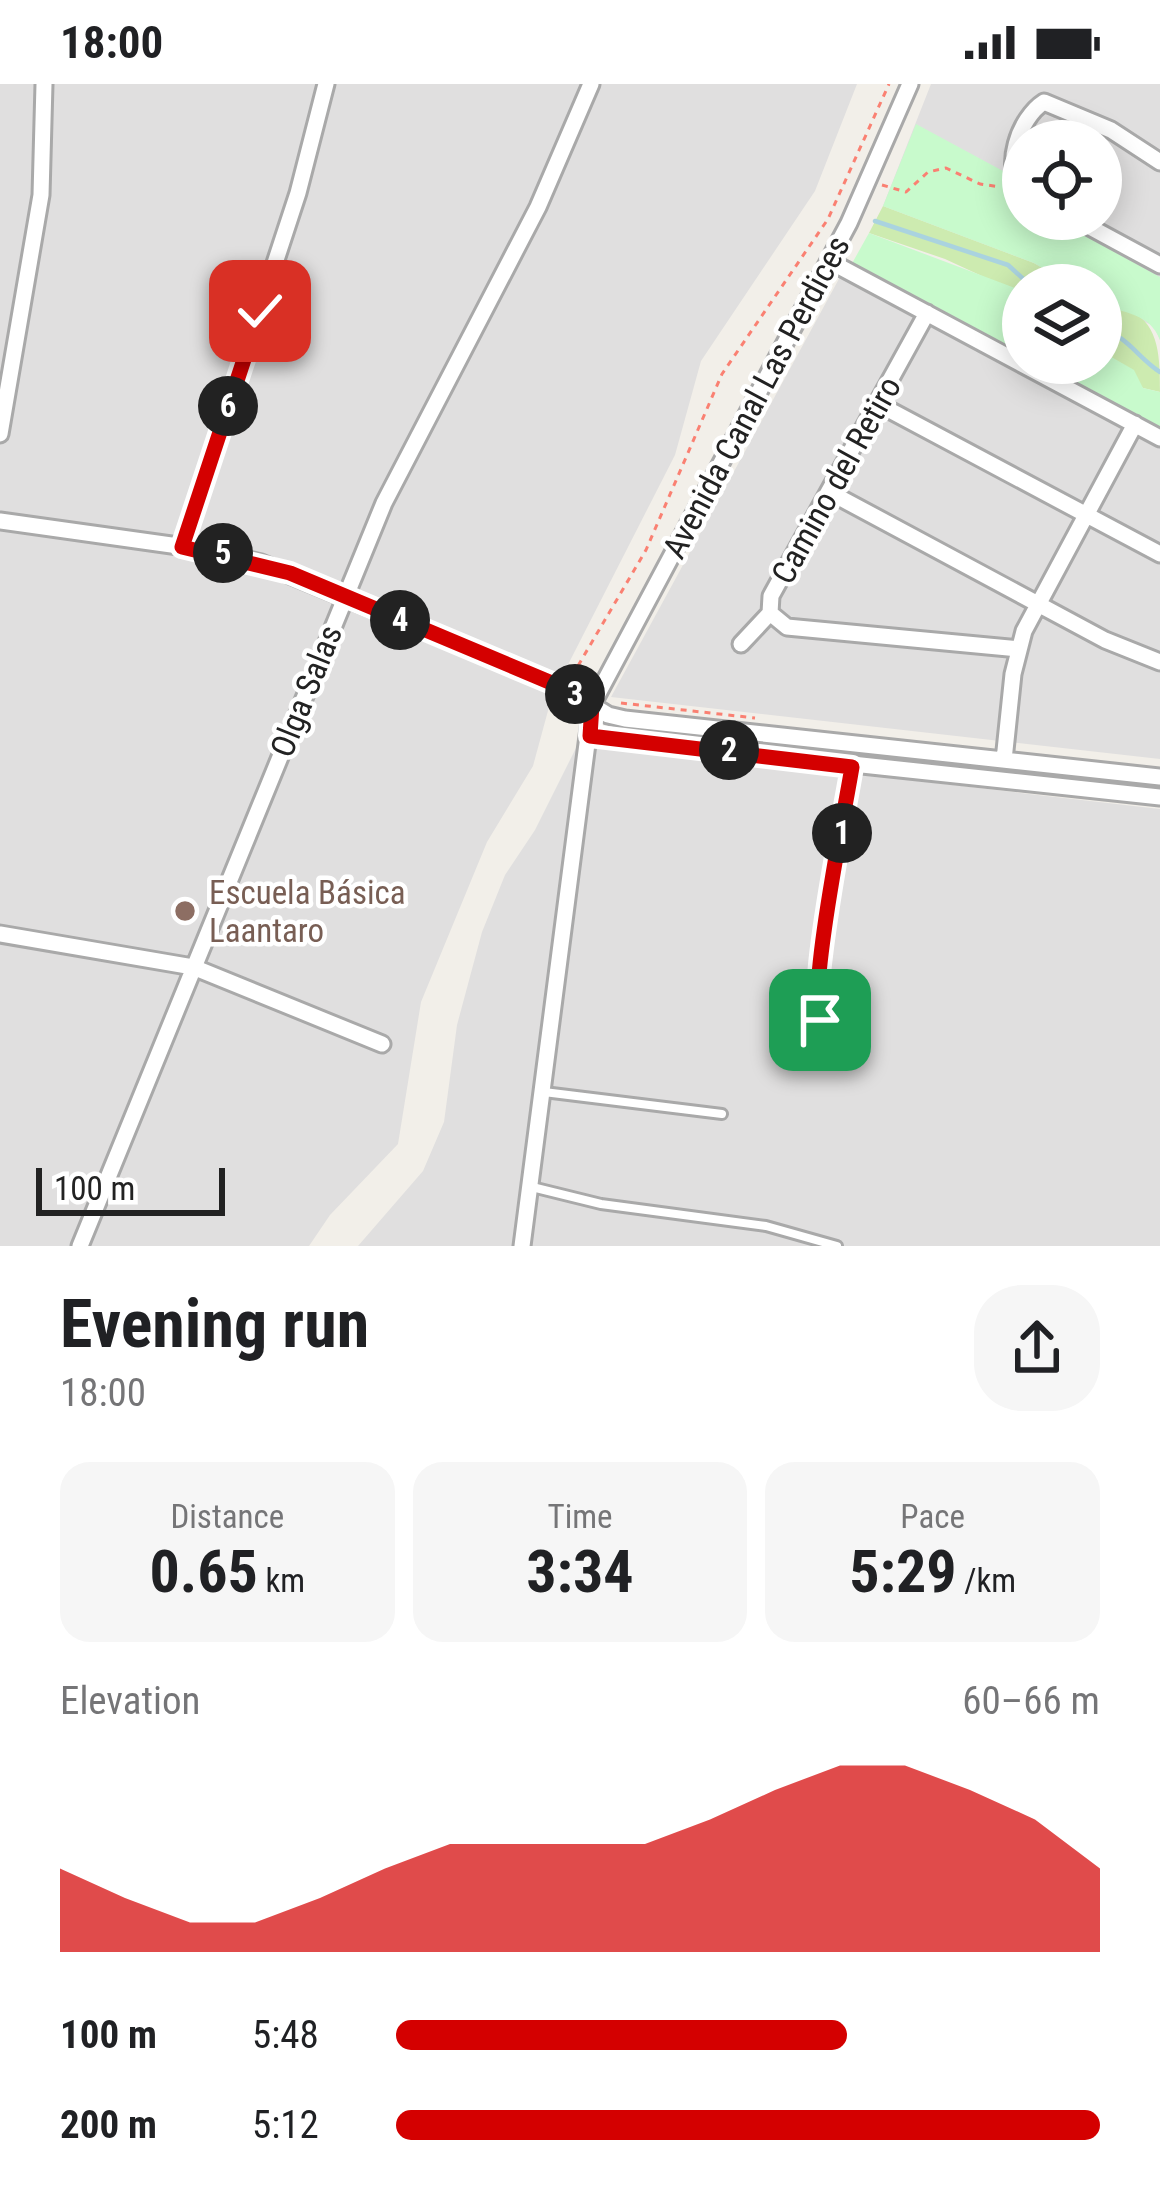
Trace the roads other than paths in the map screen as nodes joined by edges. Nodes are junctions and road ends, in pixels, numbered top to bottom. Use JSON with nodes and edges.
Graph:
{"nodes":[{"id":1,"x":44,"y":84,"type":"edge"},
{"id":2,"x":326,"y":84,"type":"edge"},
{"id":3,"x":591,"y":84,"type":"edge"},
{"id":4,"x":910,"y":84,"type":"edge"},
{"id":5,"x":1035,"y":84,"type":"edge"},
{"id":6,"x":1038,"y":105,"type":"junction"},
{"id":7,"x":1031,"y":120,"type":"edge"},
{"id":8,"x":1160,"y":162,"type":"edge"},
{"id":9,"x":1114,"y":240,"type":"edge"},
{"id":10,"x":829,"y":261,"type":"junction"},
{"id":11,"x":1160,"y":265,"type":"edge"},
{"id":12,"x":927,"y":313,"type":"junction"},
{"id":13,"x":880,"y":405,"type":"junction"},
{"id":14,"x":1135,"y":424,"type":"junction"},
{"id":15,"x":0,"y":434,"type":"edge"},
{"id":16,"x":1160,"y":438,"type":"edge"},
{"id":17,"x":831,"y":493,"type":"junction"},
{"id":18,"x":1086,"y":515,"type":"junction"},
{"id":19,"x":0,"y":521,"type":"edge"},
{"id":20,"x":182,"y":547,"type":"junction"},
{"id":21,"x":1160,"y":554,"type":"edge"},
{"id":22,"x":344,"y":597,"type":"junction"},
{"id":23,"x":1037,"y":603,"type":"junction"},
{"id":24,"x":770,"y":613,"type":"junction"},
{"id":25,"x":741,"y":644,"type":"dead end"},
{"id":26,"x":1019,"y":650,"type":"junction"},
{"id":27,"x":1160,"y":662,"type":"edge"},
{"id":28,"x":592,"y":705,"type":"junction"},
{"id":29,"x":590,"y":736,"type":"junction"},
{"id":30,"x":1004,"y":760,"type":"junction"},
{"id":31,"x":852,"y":767,"type":"junction"},
{"id":32,"x":1160,"y":777,"type":"edge"},
{"id":33,"x":1160,"y":797,"type":"edge"},
{"id":34,"x":0,"y":934,"type":"edge"},
{"id":35,"x":193,"y":967,"type":"junction"},
{"id":36,"x":842,"y":1027,"type":"dead end"},
{"id":37,"x":382,"y":1044,"type":"dead end"},
{"id":38,"x":544,"y":1092,"type":"junction"},
{"id":39,"x":722,"y":1114,"type":"dead end"},
{"id":40,"x":530,"y":1187,"type":"junction"},
{"id":41,"x":80,"y":1246,"type":"edge"},
{"id":42,"x":522,"y":1246,"type":"edge"},
{"id":43,"x":837,"y":1246,"type":"edge"}],
"edges":[{"from":1,"to":15,"type":"street"},
{"from":2,"to":20,"type":"street"},
{"from":3,"to":22,"type":"street","name":"Olga Salas"},
{"from":4,"to":10,"type":"street","name":"Avenida Canal Las Perdices"},
{"from":5,"to":6,"type":"street"},
{"from":6,"to":7,"type":"street"},
{"from":6,"to":8,"type":"street"},
{"from":9,"to":11,"type":"street"},
{"from":10,"to":12,"type":"street"},
{"from":10,"to":28,"type":"street","name":"Avenida Canal Las Perdices"},
{"from":12,"to":13,"type":"street","name":"Camino del Retiro"},
{"from":12,"to":14,"type":"street"},
{"from":13,"to":17,"type":"street","name":"Camino del Retiro"},
{"from":13,"to":18,"type":"street"},
{"from":14,"to":16,"type":"street"},
{"from":14,"to":18,"type":"street"},
{"from":17,"to":23,"type":"street"},
{"from":17,"to":24,"type":"street","name":"Camino del Retiro"},
{"from":18,"to":21,"type":"street"},
{"from":18,"to":23,"type":"street"},
{"from":19,"to":20,"type":"street"},
{"from":20,"to":22,"type":"street"},
{"from":22,"to":28,"type":"street"},
{"from":22,"to":35,"type":"street","name":"Olga Salas"},
{"from":23,"to":26,"type":"street"},
{"from":23,"to":27,"type":"street"},
{"from":24,"to":25,"type":"street"},
{"from":24,"to":26,"type":"street","name":"Camino del Retiro"},
{"from":26,"to":30,"type":"street"},
{"from":28,"to":29,"type":"street"},
{"from":28,"to":30,"type":"street"},
{"from":29,"to":31,"type":"street"},
{"from":29,"to":38,"type":"street"},
{"from":30,"to":32,"type":"street"},
{"from":31,"to":33,"type":"street"},
{"from":31,"to":36,"type":"lane"},
{"from":34,"to":35,"type":"street"},
{"from":35,"to":37,"type":"street"},
{"from":35,"to":41,"type":"street","name":"Olga Salas"},
{"from":38,"to":39,"type":"lane"},
{"from":38,"to":40,"type":"street"},
{"from":40,"to":42,"type":"street"},
{"from":40,"to":43,"type":"lane"}]}
